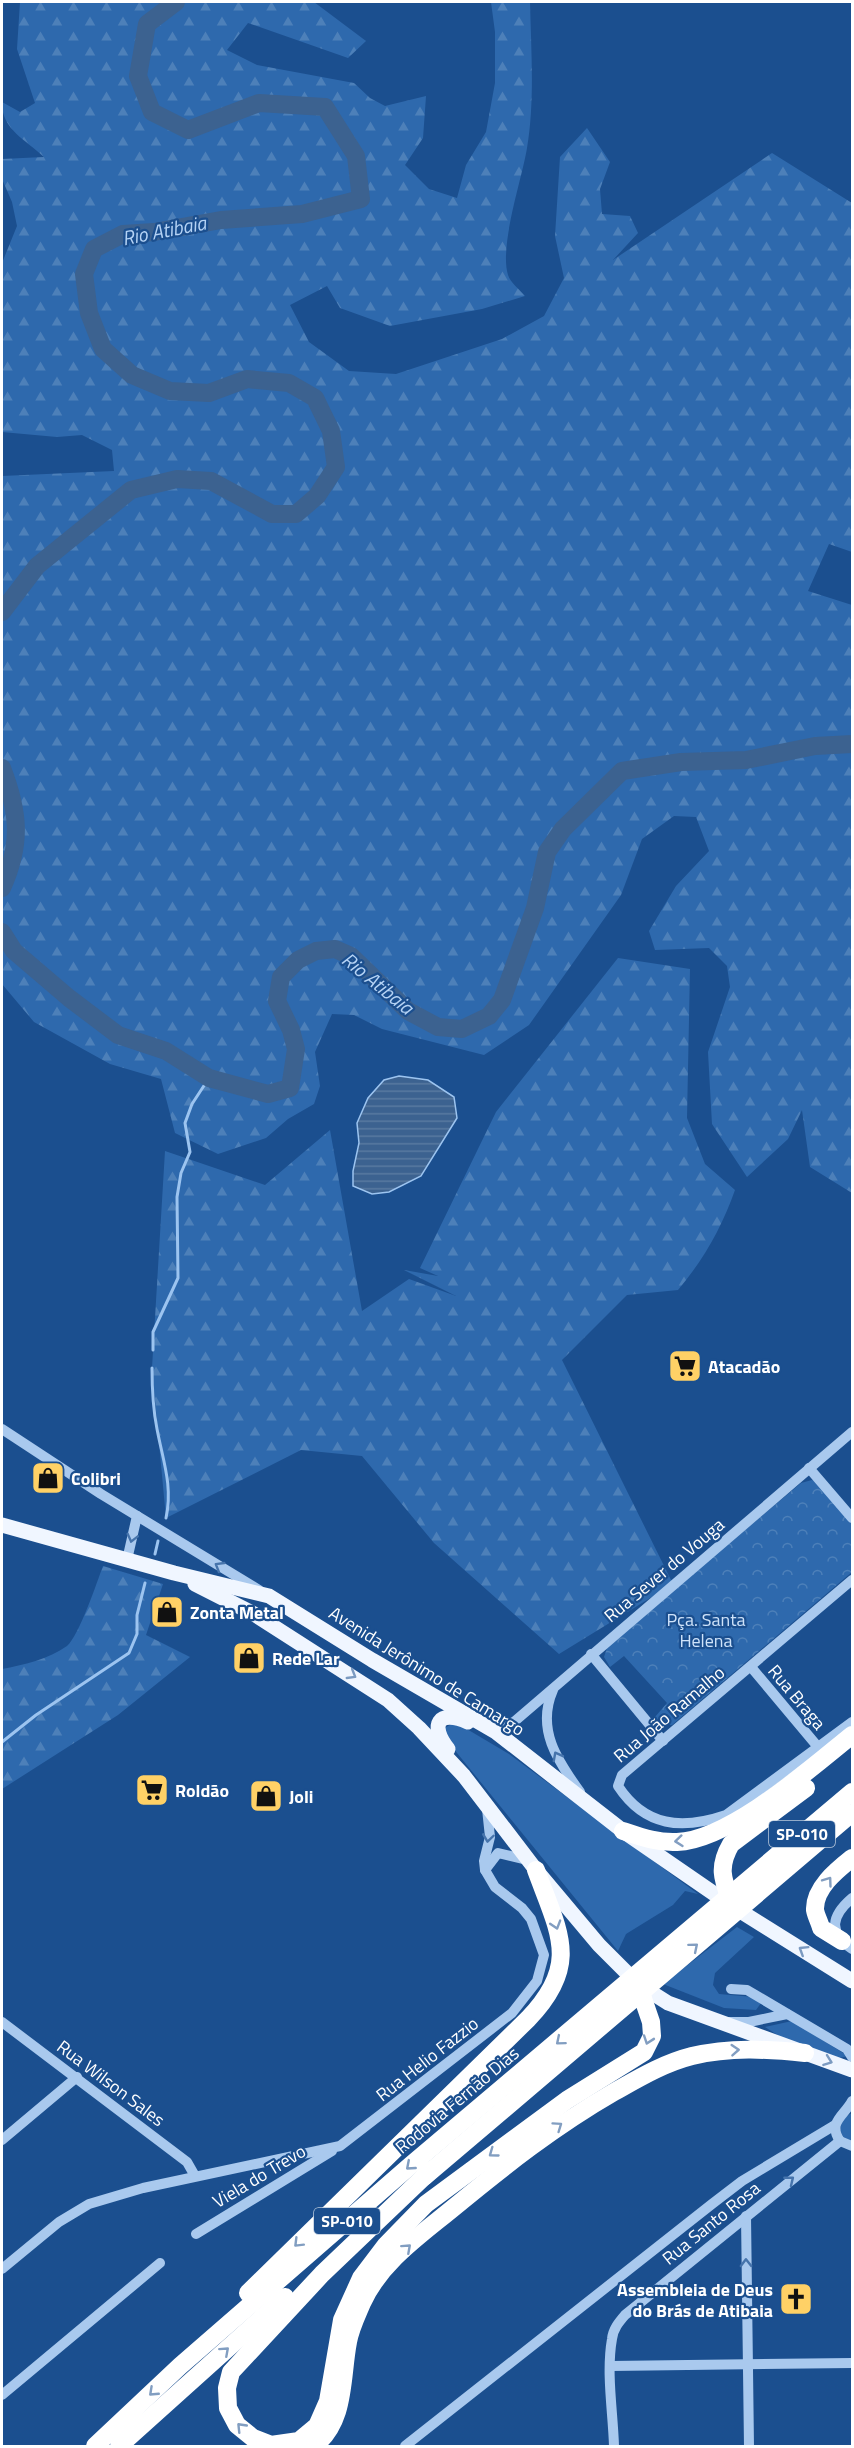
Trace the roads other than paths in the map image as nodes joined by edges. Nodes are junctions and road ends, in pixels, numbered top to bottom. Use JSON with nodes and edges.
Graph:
{"nodes":[{"id":1,"x":2,"y":1429,"type":"edge"},
{"id":2,"x":852,"y":1431,"type":"edge"},
{"id":3,"x":809,"y":1468,"type":"junction"},
{"id":4,"x":137,"y":1516,"type":"junction"},
{"id":5,"x":852,"y":1518,"type":"edge"},
{"id":6,"x":2,"y":1525,"type":"edge"},
{"id":7,"x":127,"y":1560,"type":"junction"},
{"id":8,"x":174,"y":1573,"type":"junction"},
{"id":9,"x":852,"y":1580,"type":"edge"},
{"id":10,"x":269,"y":1596,"type":"junction"},
{"id":11,"x":293,"y":1638,"type":"junction"},
{"id":12,"x":591,"y":1653,"type":"junction"},
{"id":13,"x":372,"y":1660,"type":"junction"},
{"id":14,"x":751,"y":1667,"type":"junction"},
{"id":15,"x":555,"y":1684,"type":"junction"},
{"id":16,"x":852,"y":1722,"type":"edge"},
{"id":17,"x":494,"y":1731,"type":"junction"},
{"id":18,"x":852,"y":1735,"type":"edge"},
{"id":19,"x":663,"y":1741,"type":"junction"},
{"id":20,"x":818,"y":1747,"type":"junction"},
{"id":21,"x":852,"y":1750,"type":"edge"},
{"id":22,"x":464,"y":1776,"type":"junction"},
{"id":23,"x":852,"y":1792,"type":"edge"},
{"id":24,"x":589,"y":1805,"type":"junction"},
{"id":25,"x":486,"y":1806,"type":"junction"},
{"id":26,"x":852,"y":1813,"type":"edge"},
{"id":27,"x":623,"y":1831,"type":"junction"},
{"id":28,"x":852,"y":1858,"type":"edge"},
{"id":29,"x":532,"y":1865,"type":"junction"},
{"id":30,"x":485,"y":1870,"type":"junction"},
{"id":31,"x":759,"y":1881,"type":"junction"},
{"id":32,"x":852,"y":1898,"type":"edge"},
{"id":33,"x":732,"y":1906,"type":"junction"},
{"id":34,"x":847,"y":1945,"type":"edge"},
{"id":35,"x":852,"y":1981,"type":"edge"},
{"id":36,"x":638,"y":1984,"type":"junction"},
{"id":37,"x":731,"y":1989,"type":"dead end"},
{"id":38,"x":609,"y":2010,"type":"junction"},
{"id":39,"x":787,"y":2014,"type":"junction"},
{"id":40,"x":2,"y":2022,"type":"edge"},
{"id":41,"x":723,"y":2022,"type":"junction"},
{"id":42,"x":805,"y":2053,"type":"junction"},
{"id":43,"x":852,"y":2057,"type":"edge"},
{"id":44,"x":852,"y":2070,"type":"edge"},
{"id":45,"x":77,"y":2077,"type":"junction"},
{"id":46,"x":852,"y":2101,"type":"edge"},
{"id":47,"x":848,"y":2111,"type":"edge"},
{"id":48,"x":835,"y":2125,"type":"junction"},
{"id":49,"x":2,"y":2140,"type":"edge"},
{"id":50,"x":849,"y":2145,"type":"edge"},
{"id":51,"x":339,"y":2146,"type":"junction"},
{"id":52,"x":431,"y":2170,"type":"junction"},
{"id":53,"x":195,"y":2176,"type":"junction"},
{"id":54,"x":746,"y":2216,"type":"junction"},
{"id":55,"x":196,"y":2234,"type":"dead end"},
{"id":56,"x":160,"y":2263,"type":"dead end"},
{"id":57,"x":2,"y":2269,"type":"edge"},
{"id":58,"x":748,"y":2363,"type":"junction"},
{"id":59,"x":852,"y":2363,"type":"edge"},
{"id":60,"x":180,"y":2366,"type":"junction"},
{"id":61,"x":611,"y":2366,"type":"junction"},
{"id":62,"x":2,"y":2395,"type":"edge"},
{"id":63,"x":95,"y":2446,"type":"edge"},
{"id":64,"x":119,"y":2446,"type":"edge"},
{"id":65,"x":314,"y":2446,"type":"edge"},
{"id":66,"x":405,"y":2446,"type":"edge"},
{"id":67,"x":614,"y":2446,"type":"edge"},
{"id":68,"x":749,"y":2446,"type":"edge"}],
"edges":[{"from":1,"to":4,"type":"street","name":"Avenida Jerônimo de Camargo"},
{"from":2,"to":3,"type":"street","name":"Rua Sever do Vouga"},
{"from":3,"to":5,"type":"street"},
{"from":3,"to":12,"type":"street","name":"Rua Sever do Vouga"},
{"from":4,"to":7,"type":"street","one_way":true},
{"from":10,"to":4,"type":"street","name":"Avenida Jerônimo de Camargo","one_way":true},
{"from":6,"to":7,"type":"main road"},
{"from":7,"to":8,"type":"main road"},
{"from":8,"to":10,"type":"main road"},
{"from":8,"to":11,"type":"main road"},
{"from":9,"to":14,"type":"street","name":"Rua João Ramalho"},
{"from":10,"to":13,"type":"main road","name":"Avenida Jerônimo de Camargo"},
{"from":11,"to":13,"type":"main road"},
{"from":11,"to":22,"type":"main road","one_way":true},
{"from":12,"to":15,"type":"street","name":"Rua Sever do Vouga"},
{"from":12,"to":19,"type":"street"},
{"from":13,"to":17,"type":"main road","name":"Avenida Jerônimo de Camargo"},
{"from":14,"to":19,"type":"street","name":"Rua João Ramalho"},
{"from":14,"to":20,"type":"street","name":"Rua Braga"},
{"from":15,"to":17,"type":"street","name":"Rua Sever do Vouga"},
{"from":24,"to":15,"type":"street","one_way":true},
{"from":16,"to":20,"type":"street"},
{"from":17,"to":22,"type":"main road"},
{"from":17,"to":24,"type":"main road","name":"Avenida Jerônimo de Camargo"},
{"from":18,"to":27,"type":"highway","one_way":true},
{"from":19,"to":20,"type":"street","name":"Rua João Ramalho"},
{"from":21,"to":33,"type":"highway"},
{"from":22,"to":25,"type":"main road"},
{"from":23,"to":31,"type":"highway","name":"Rodovia Fernão Dias","number":"SP-010"},
{"from":24,"to":27,"type":"main road","name":"Avenida Jerônimo de Camargo"},
{"from":25,"to":29,"type":"main road"},
{"from":25,"to":30,"type":"street","one_way":true},
{"from":26,"to":31,"type":"highway","name":"Rodovia Fernão Dias","number":"SP-010"},
{"from":27,"to":33,"type":"main road","name":"Avenida Jerônimo de Camargo"},
{"from":34,"to":28,"type":"highway","one_way":true},
{"from":29,"to":30,"type":"street"},
{"from":29,"to":36,"type":"main road"},
{"from":29,"to":60,"type":"highway","one_way":true},
{"from":30,"to":51,"type":"street","name":"Rua Helio Fazzio"},
{"from":31,"to":38,"type":"highway","name":"Rodovia Fernão Dias","number":"SP-010"},
{"from":32,"to":34,"type":"street"},
{"from":35,"to":33,"type":"main road","name":"Avenida Jerônimo de Camargo","one_way":true},
{"from":36,"to":41,"type":"main road"},
{"from":36,"to":52,"type":"highway","one_way":true},
{"from":37,"to":39,"type":"street"},
{"from":38,"to":52,"type":"highway","name":"Rodovia Fernão Dias","number":"SP-010"},
{"from":38,"to":60,"type":"highway","name":"Rodovia Fernão Dias","number":"SP-010","one_way":true},
{"from":39,"to":41,"type":"street"},
{"from":39,"to":43,"type":"street"},
{"from":40,"to":45,"type":"street","name":"Rua Wilson Sales"},
{"from":41,"to":42,"type":"main road"},
{"from":42,"to":44,"type":"main road","one_way":true},
{"from":65,"to":42,"type":"highway","one_way":true},
{"from":45,"to":49,"type":"street"},
{"from":45,"to":53,"type":"street","name":"Rua Wilson Sales"},
{"from":46,"to":47,"type":"street"},
{"from":47,"to":48,"type":"street"},
{"from":48,"to":50,"type":"street"},
{"from":48,"to":66,"type":"street"},
{"from":54,"to":50,"type":"street","name":"Rua Santo Rosa","one_way":true},
{"from":51,"to":53,"type":"street","name":"Rua Helio Fazzio"},
{"from":51,"to":55,"type":"street","name":"Viela do Trevo"},
{"from":64,"to":52,"type":"highway","name":"Rodovia Fernão Dias","number":"SP-010","one_way":true},
{"from":53,"to":57,"type":"street","name":"Rua Helio Fazzio"},
{"from":58,"to":54,"type":"street","one_way":true},
{"from":54,"to":61,"type":"street","name":"Rua Santo Rosa"},
{"from":56,"to":62,"type":"street"},
{"from":58,"to":59,"type":"street"},
{"from":58,"to":61,"type":"street"},
{"from":58,"to":68,"type":"street"},
{"from":60,"to":63,"type":"highway","name":"Rodovia Fernão Dias","number":"SP-010","one_way":true},
{"from":61,"to":67,"type":"street","name":"Rua Santo Rosa"}]}
